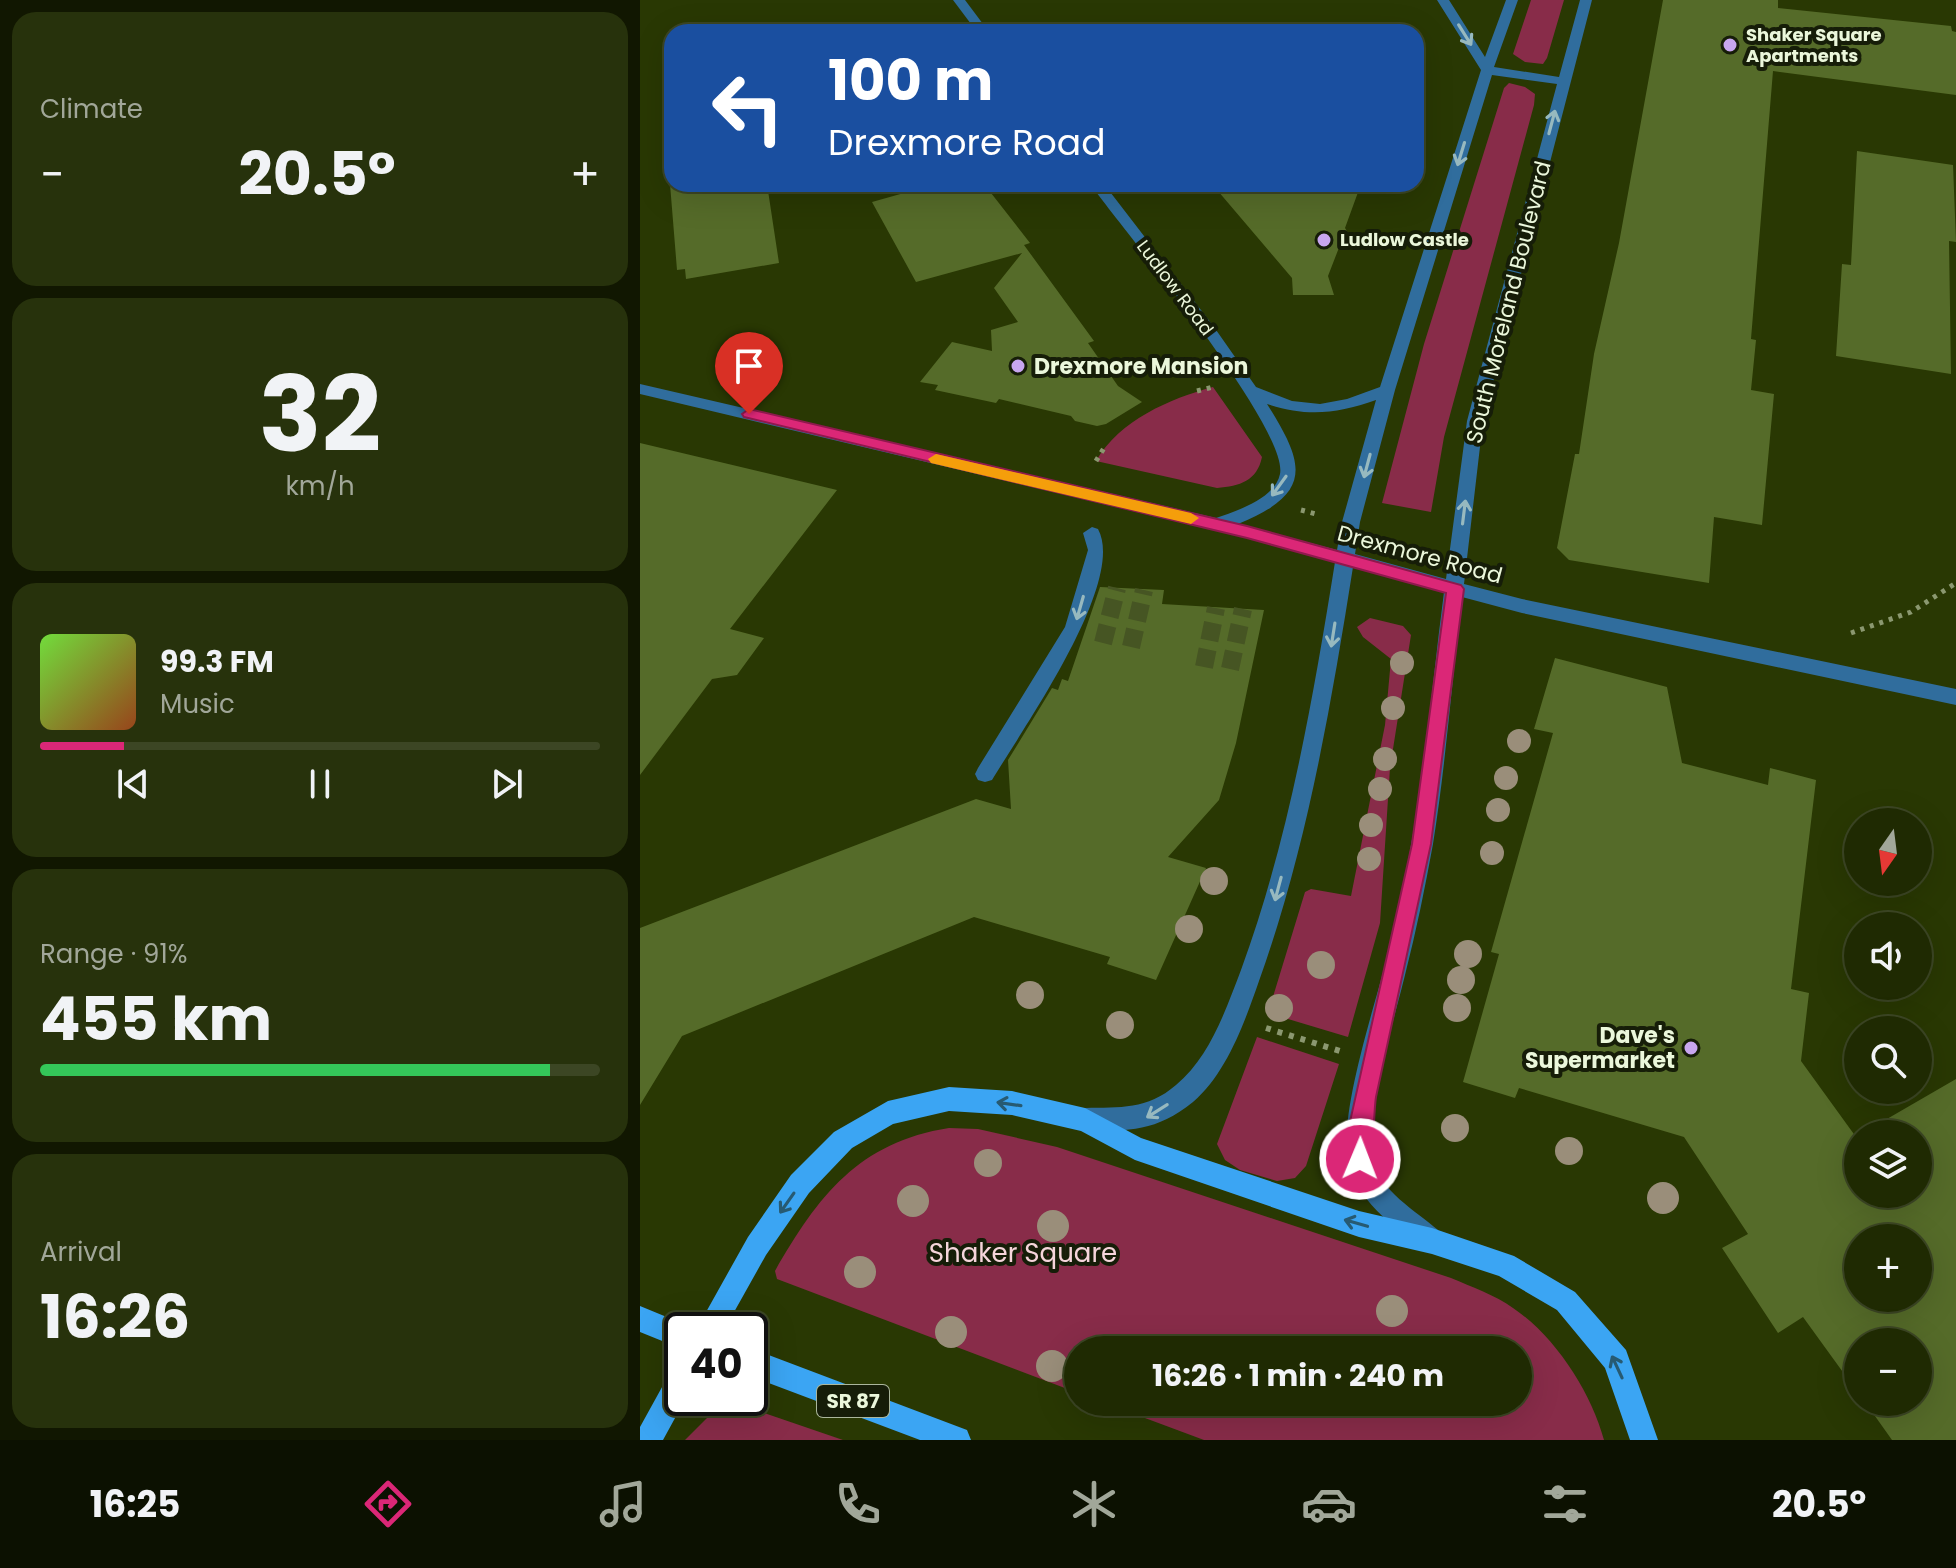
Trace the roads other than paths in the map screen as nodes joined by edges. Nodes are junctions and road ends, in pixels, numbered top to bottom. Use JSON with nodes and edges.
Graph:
{"nodes":[{"id":1,"x":959,"y":0,"type":"edge"},
{"id":2,"x":1443,"y":0,"type":"edge"},
{"id":3,"x":1512,"y":0,"type":"edge"},
{"id":4,"x":1586,"y":0,"type":"edge"},
{"id":5,"x":977,"y":24,"type":"edge"},
{"id":6,"x":1487,"y":70,"type":"junction"},
{"id":7,"x":1563,"y":81,"type":"junction"},
{"id":8,"x":1103,"y":192,"type":"edge"},
{"id":9,"x":640,"y":389,"type":"edge"},
{"id":10,"x":1387,"y":390,"type":"junction"},
{"id":11,"x":1254,"y":392,"type":"junction"},
{"id":12,"x":1217,"y":525,"type":"junction"},
{"id":13,"x":1092,"y":533,"type":"dead end"},
{"id":14,"x":1345,"y":558,"type":"junction"},
{"id":15,"x":1455,"y":589,"type":"junction"},
{"id":16,"x":1956,"y":697,"type":"edge"},
{"id":17,"x":985,"y":774,"type":"dead end"},
{"id":18,"x":1085,"y":1120,"type":"junction"},
{"id":19,"x":1432,"y":1241,"type":"junction"},
{"id":20,"x":719,"y":1312,"type":"edge"},
{"id":21,"x":640,"y":1319,"type":"edge"},
{"id":22,"x":664,"y":1329,"type":"edge"},
{"id":23,"x":768,"y":1369,"type":"edge"},
{"id":24,"x":664,"y":1411,"type":"edge"},
{"id":25,"x":648,"y":1440,"type":"edge"},
{"id":26,"x":957,"y":1440,"type":"edge"},
{"id":27,"x":1644,"y":1440,"type":"edge"}],
"edges":[{"from":1,"to":5,"type":"street"},
{"from":2,"to":6,"type":"street","one_way":true},
{"from":3,"to":6,"type":"street"},
{"from":4,"to":7,"type":"street","name":"South Moreland Boulevard"},
{"from":6,"to":7,"type":"street"},
{"from":6,"to":10,"type":"street","one_way":true},
{"from":15,"to":7,"type":"street","name":"South Moreland Boulevard","one_way":true},
{"from":8,"to":11,"type":"street","name":"Ludlow Road"},
{"from":9,"to":12,"type":"street","name":"Drexmore Road"},
{"from":10,"to":11,"type":"street"},
{"from":10,"to":14,"type":"street","one_way":true},
{"from":11,"to":12,"type":"street","name":"Ludlow Road","one_way":true},
{"from":12,"to":14,"type":"street","name":"Drexmore Road"},
{"from":13,"to":17,"type":"street","one_way":true},
{"from":14,"to":15,"type":"street","name":"Drexmore Road"},
{"from":14,"to":18,"type":"street","one_way":true},
{"from":15,"to":16,"type":"street","name":"Drexmore Road"},
{"from":15,"to":19,"type":"street","name":"South Moreland Boulevard"},
{"from":19,"to":18,"type":"main road","one_way":true},
{"from":18,"to":20,"type":"main road","one_way":true},
{"from":27,"to":19,"type":"main road","one_way":true},
{"from":21,"to":22,"type":"main road"},
{"from":23,"to":26,"type":"main road","number":"SR 87"},
{"from":24,"to":25,"type":"main road"}]}
